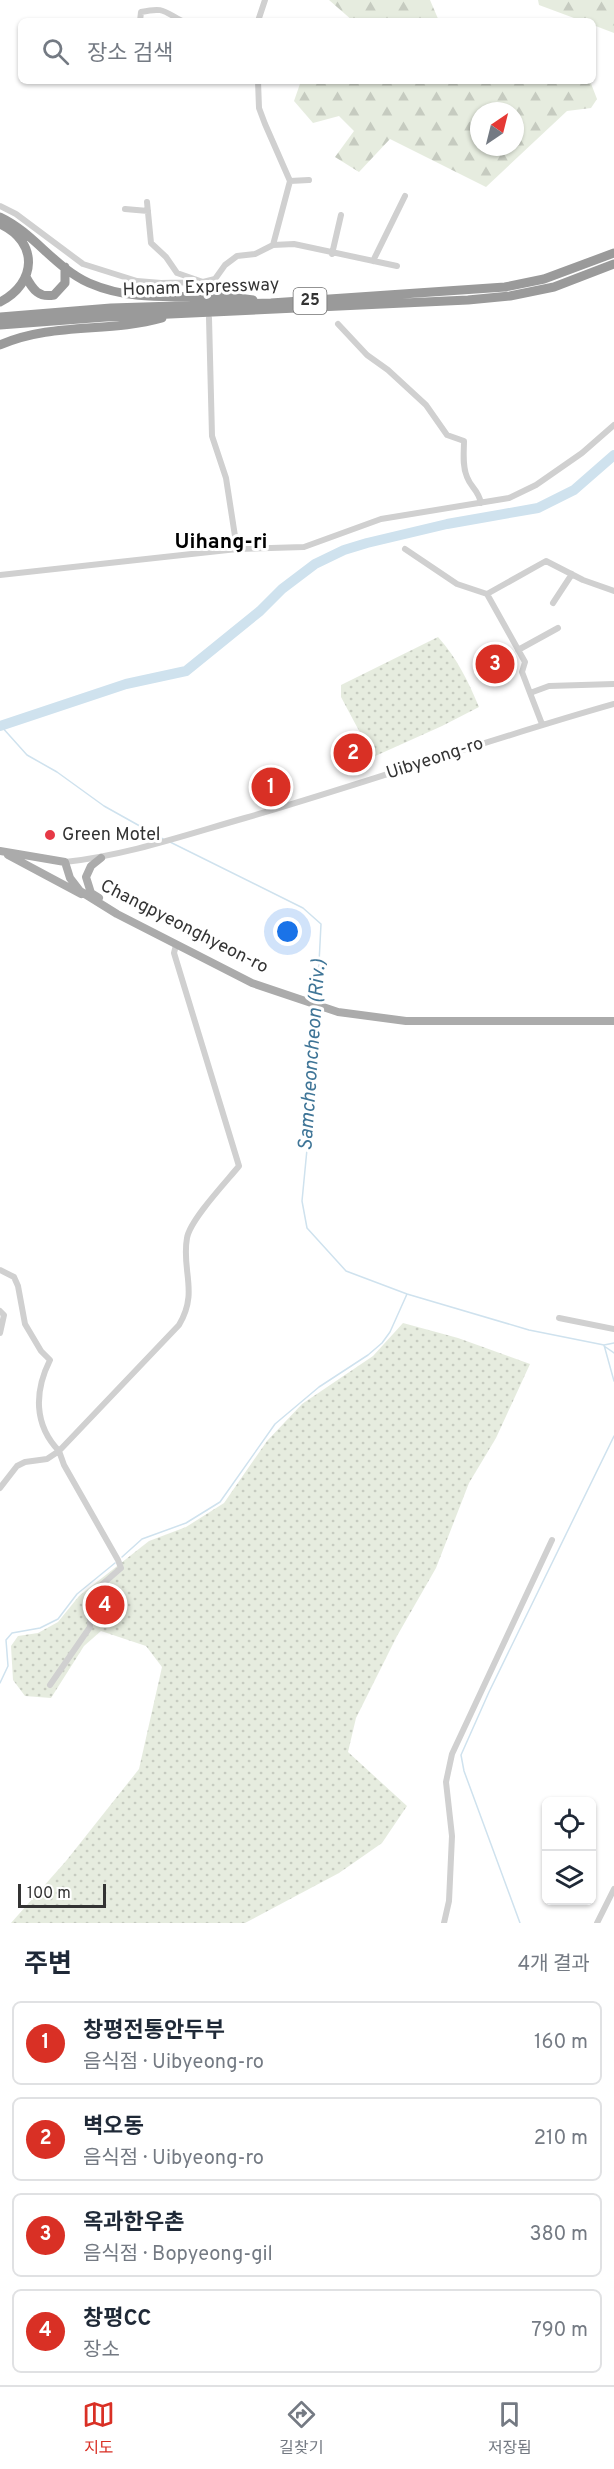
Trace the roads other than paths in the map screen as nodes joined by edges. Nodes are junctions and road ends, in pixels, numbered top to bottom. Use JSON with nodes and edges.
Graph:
{"nodes":[{"id":1,"x":265,"y":0,"type":"edge"},
{"id":2,"x":140,"y":18,"type":"edge"},
{"id":3,"x":178,"y":18,"type":"edge"},
{"id":4,"x":259,"y":18,"type":"edge"},
{"id":5,"x":258,"y":84,"type":"edge"},
{"id":6,"x":309,"y":180,"type":"dead end"},
{"id":7,"x":290,"y":181,"type":"junction"},
{"id":8,"x":405,"y":196,"type":"dead end"},
{"id":9,"x":147,"y":202,"type":"dead end"},
{"id":10,"x":0,"y":206,"type":"edge"},
{"id":11,"x":124,"y":209,"type":"dead end"},
{"id":12,"x":148,"y":211,"type":"junction"},
{"id":13,"x":341,"y":215,"type":"dead end"},
{"id":14,"x":0,"y":217,"type":"edge"},
{"id":15,"x":0,"y":224,"type":"edge"},
{"id":16,"x":273,"y":245,"type":"junction"},
{"id":17,"x":614,"y":253,"type":"edge"},
{"id":18,"x":332,"y":254,"type":"junction"},
{"id":19,"x":373,"y":261,"type":"junction"},
{"id":20,"x":614,"y":264,"type":"edge"},
{"id":21,"x":397,"y":266,"type":"dead end"},
{"id":22,"x":65,"y":267,"type":"junction"},
{"id":23,"x":26,"y":278,"type":"junction"},
{"id":24,"x":203,"y":282,"type":"junction"},
{"id":25,"x":207,"y":290,"type":"dead end"},
{"id":26,"x":0,"y":302,"type":"edge"},
{"id":27,"x":271,"y":303,"type":"junction"},
{"id":28,"x":179,"y":314,"type":"junction"},
{"id":29,"x":0,"y":317,"type":"edge"},
{"id":30,"x":209,"y":318,"type":"dead end"},
{"id":31,"x":338,"y":324,"type":"dead end"},
{"id":32,"x":0,"y":325,"type":"edge"},
{"id":33,"x":0,"y":345,"type":"edge"},
{"id":34,"x":614,"y":425,"type":"edge"},
{"id":35,"x":481,"y":503,"type":"junction"},
{"id":36,"x":237,"y":549,"type":"junction"},
{"id":37,"x":405,"y":549,"type":"dead end"},
{"id":38,"x":572,"y":574,"type":"junction"},
{"id":39,"x":0,"y":575,"type":"edge"},
{"id":40,"x":614,"y":591,"type":"edge"},
{"id":41,"x":487,"y":594,"type":"junction"},
{"id":42,"x":554,"y":603,"type":"dead end"},
{"id":43,"x":558,"y":628,"type":"dead end"},
{"id":44,"x":518,"y":650,"type":"junction"},
{"id":45,"x":614,"y":684,"type":"edge"},
{"id":46,"x":530,"y":693,"type":"junction"},
{"id":47,"x":614,"y":704,"type":"edge"},
{"id":48,"x":542,"y":724,"type":"junction"},
{"id":49,"x":1,"y":851,"type":"edge"},
{"id":50,"x":101,"y":858,"type":"junction"},
{"id":51,"x":65,"y":862,"type":"junction"},
{"id":52,"x":90,"y":899,"type":"junction"},
{"id":53,"x":130,"y":922,"type":"junction"},
{"id":54,"x":176,"y":945,"type":"junction"},
{"id":55,"x":614,"y":1021,"type":"edge"},
{"id":56,"x":0,"y":1270,"type":"edge"},
{"id":57,"x":0,"y":1311,"type":"edge"},
{"id":58,"x":559,"y":1318,"type":"dead end"},
{"id":59,"x":614,"y":1329,"type":"edge"},
{"id":60,"x":0,"y":1333,"type":"edge"},
{"id":61,"x":59,"y":1451,"type":"junction"},
{"id":62,"x":0,"y":1488,"type":"edge"},
{"id":63,"x":552,"y":1540,"type":"dead end"},
{"id":64,"x":50,"y":1685,"type":"dead end"},
{"id":65,"x":614,"y":1889,"type":"edge"},
{"id":66,"x":444,"y":1923,"type":"edge"},
{"id":67,"x":597,"y":1923,"type":"edge"}],
"edges":[{"from":1,"to":4,"type":"street"},
{"from":2,"to":3,"type":"street"},
{"from":5,"to":7,"type":"street"},
{"from":6,"to":7,"type":"street"},
{"from":7,"to":16,"type":"street"},
{"from":8,"to":19,"type":"street"},
{"from":9,"to":12,"type":"street"},
{"from":10,"to":24,"type":"street"},
{"from":11,"to":12,"type":"street"},
{"from":12,"to":24,"type":"street"},
{"from":13,"to":18,"type":"street"},
{"from":14,"to":22,"type":"highway"},
{"from":15,"to":23,"type":"highway"},
{"from":16,"to":18,"type":"street"},
{"from":16,"to":24,"type":"street"},
{"from":17,"to":27,"type":"highway","name":"Honam Expressway","number":"25"},
{"from":18,"to":19,"type":"street"},
{"from":19,"to":21,"type":"street"},
{"from":20,"to":28,"type":"highway","name":"Honam Expressway","number":"25"},
{"from":22,"to":23,"type":"highway"},
{"from":22,"to":27,"type":"highway"},
{"from":23,"to":26,"type":"highway"},
{"from":24,"to":25,"type":"street"},
{"from":27,"to":29,"type":"highway","name":"Honam Expressway","number":"25"},
{"from":28,"to":32,"type":"highway","name":"Honam Expressway","number":"25"},
{"from":28,"to":33,"type":"highway"},
{"from":30,"to":36,"type":"street"},
{"from":31,"to":35,"type":"street"},
{"from":34,"to":35,"type":"street"},
{"from":35,"to":36,"type":"street"},
{"from":36,"to":39,"type":"street"},
{"from":37,"to":41,"type":"street"},
{"from":38,"to":40,"type":"street"},
{"from":38,"to":41,"type":"street"},
{"from":38,"to":42,"type":"street"},
{"from":41,"to":44,"type":"street"},
{"from":43,"to":44,"type":"street"},
{"from":44,"to":46,"type":"street"},
{"from":45,"to":46,"type":"street"},
{"from":46,"to":48,"type":"street"},
{"from":47,"to":48,"type":"street","name":"Uibyeong-ro"},
{"from":48,"to":50,"type":"street","name":"Uibyeong-ro"},
{"from":49,"to":51,"type":"main road"},
{"from":49,"to":52,"type":"main road"},
{"from":50,"to":51,"type":"street"},
{"from":50,"to":53,"type":"main road"},
{"from":51,"to":52,"type":"main road","name":"Changpyeonghyeon-ro"},
{"from":52,"to":53,"type":"main road","name":"Changpyeonghyeon-ro"},
{"from":53,"to":54,"type":"main road","name":"Changpyeonghyeon-ro"},
{"from":54,"to":55,"type":"main road","name":"Changpyeonghyeon-ro"},
{"from":54,"to":61,"type":"street"},
{"from":56,"to":61,"type":"street"},
{"from":57,"to":60,"type":"street"},
{"from":58,"to":59,"type":"street"},
{"from":61,"to":62,"type":"street"},
{"from":61,"to":64,"type":"street"},
{"from":63,"to":66,"type":"street"},
{"from":65,"to":67,"type":"street"}]}
